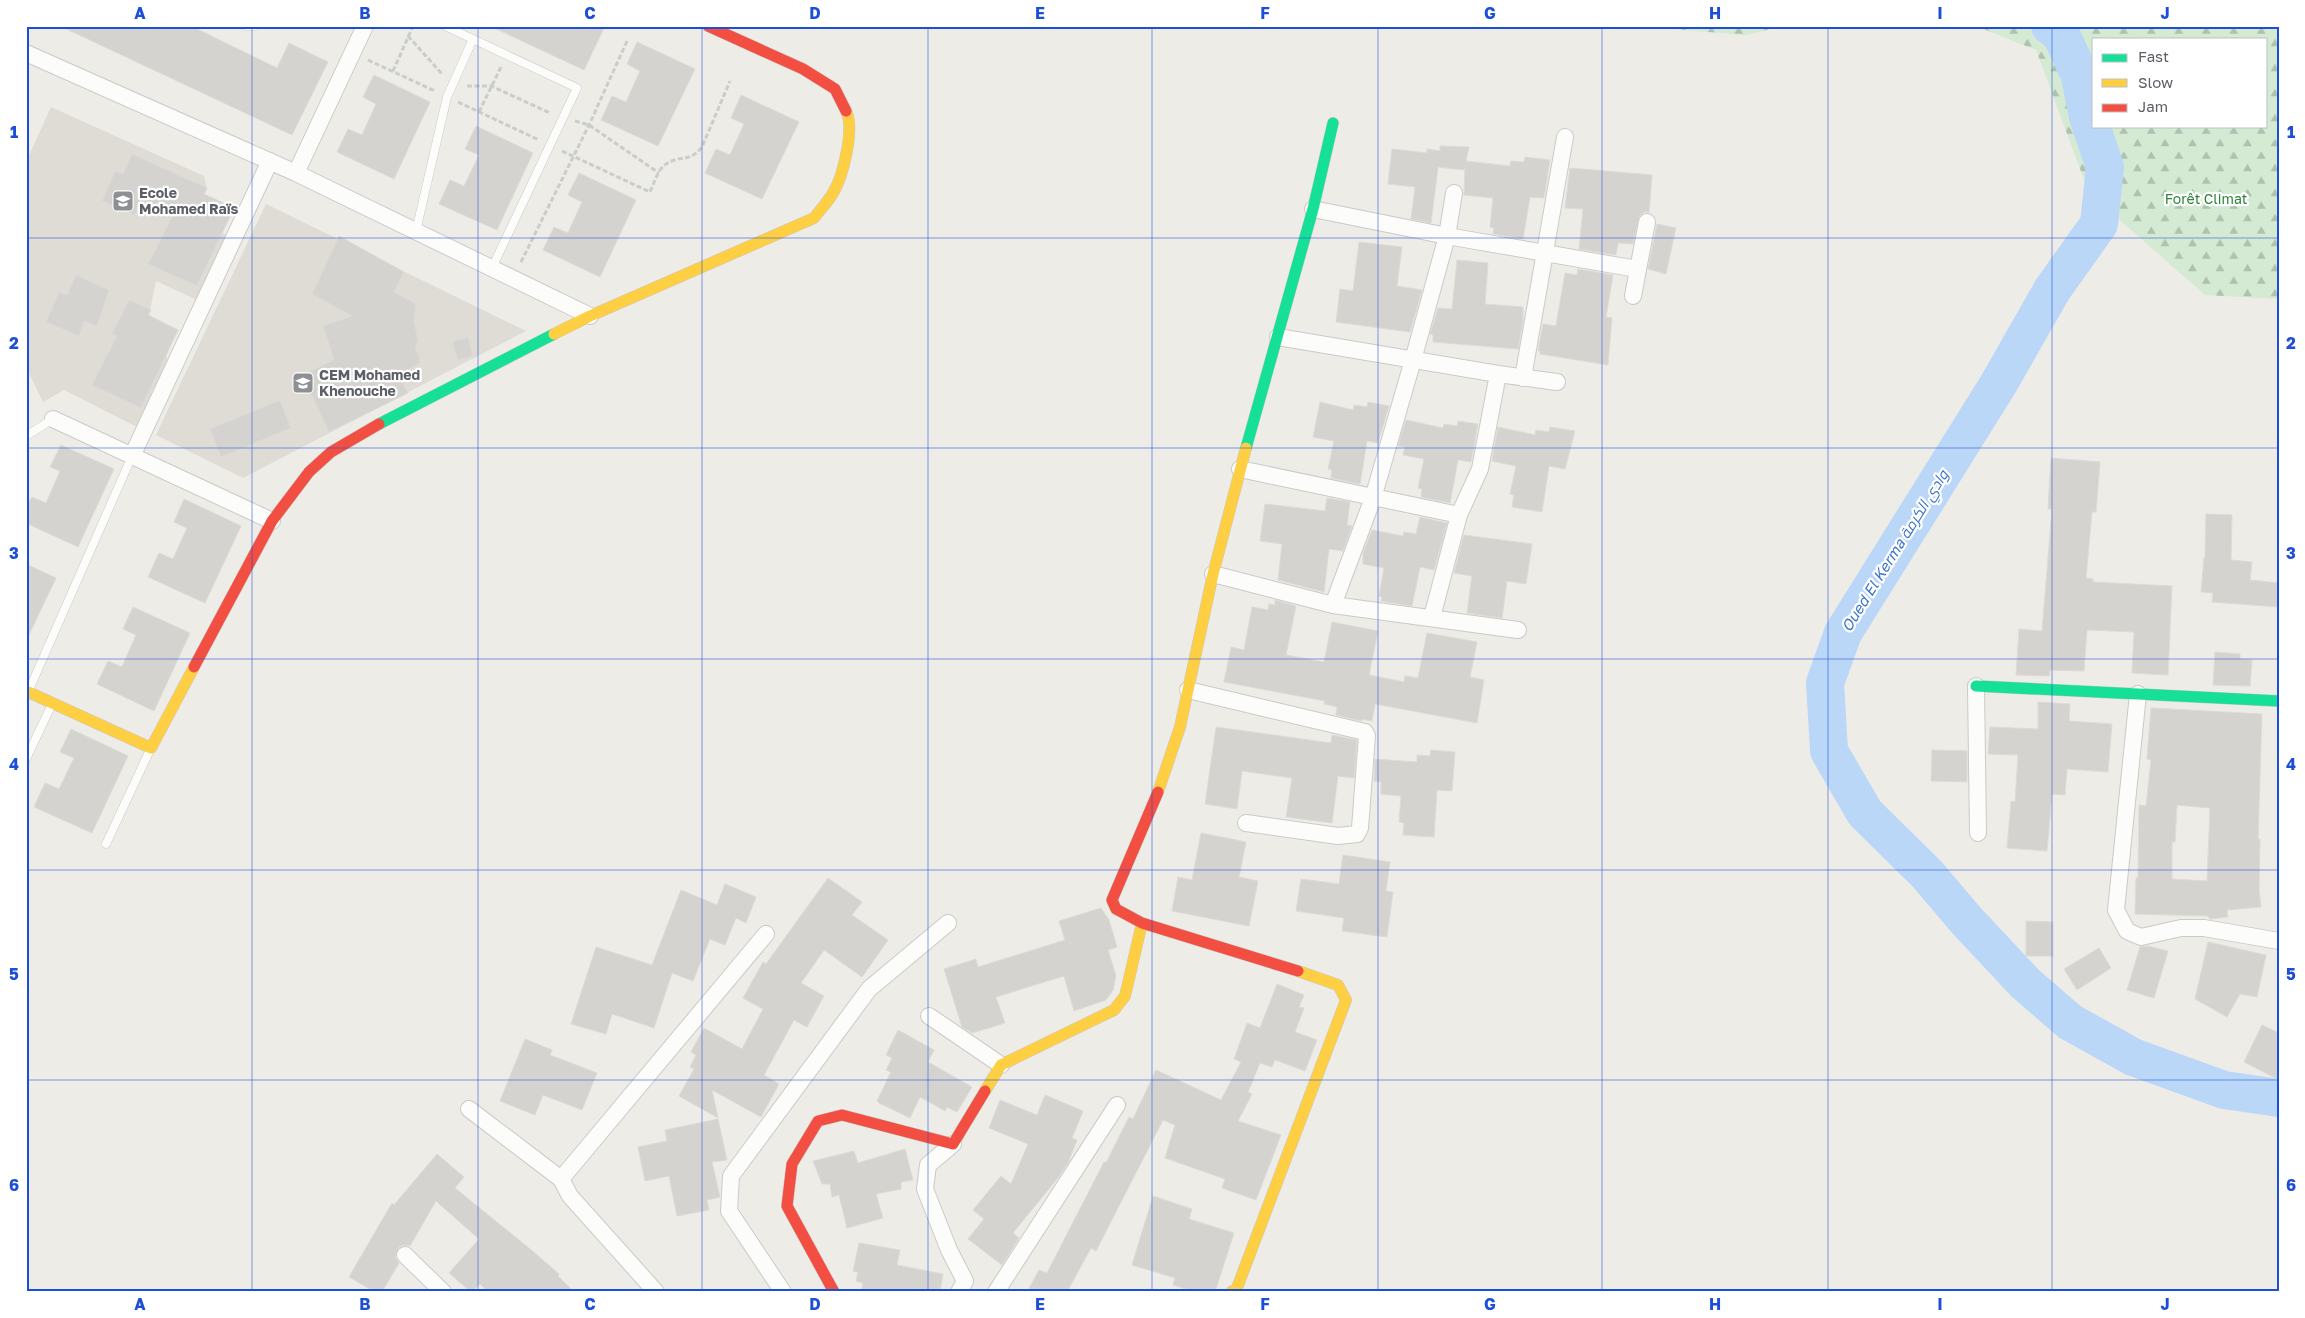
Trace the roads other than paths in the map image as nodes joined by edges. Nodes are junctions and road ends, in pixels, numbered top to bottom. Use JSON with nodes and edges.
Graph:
{"nodes":[{"id":1,"x":246,"y":26,"type":"edge"},
{"id":2,"x":255,"y":26,"type":"edge"},
{"id":3,"x":364,"y":26,"type":"edge"},
{"id":4,"x":445,"y":26,"type":"edge"},
{"id":5,"x":708,"y":26,"type":"edge"},
{"id":6,"x":473,"y":39,"type":"junction"},
{"id":7,"x":26,"y":53,"type":"edge"},
{"id":8,"x":1333,"y":123,"type":"dead end"},
{"id":9,"x":1565,"y":137,"type":"dead end"},
{"id":10,"x":270,"y":162,"type":"junction"},
{"id":11,"x":296,"y":173,"type":"junction"},
{"id":12,"x":1454,"y":193,"type":"dead end"},
{"id":13,"x":1312,"y":209,"type":"junction"},
{"id":14,"x":1646,"y":222,"type":"dead end"},
{"id":15,"x":416,"y":231,"type":"junction"},
{"id":16,"x":1447,"y":236,"type":"junction"},
{"id":17,"x":1546,"y":253,"type":"junction"},
{"id":18,"x":492,"y":268,"type":"junction"},
{"id":19,"x":1637,"y":268,"type":"junction"},
{"id":20,"x":1633,"y":296,"type":"dead end"},
{"id":21,"x":590,"y":316,"type":"junction"},
{"id":22,"x":1278,"y":337,"type":"junction"},
{"id":23,"x":1413,"y":360,"type":"junction"},
{"id":24,"x":1498,"y":374,"type":"junction"},
{"id":25,"x":1523,"y":378,"type":"junction"},
{"id":26,"x":1557,"y":382,"type":"dead end"},
{"id":27,"x":53,"y":419,"type":"joint"},
{"id":28,"x":26,"y":436,"type":"edge"},
{"id":29,"x":133,"y":454,"type":"junction"},
{"id":30,"x":1240,"y":469,"type":"junction"},
{"id":31,"x":1372,"y":498,"type":"junction"},
{"id":32,"x":1459,"y":515,"type":"junction"},
{"id":33,"x":272,"y":521,"type":"junction"},
{"id":34,"x":1214,"y":574,"type":"junction"},
{"id":35,"x":1333,"y":605,"type":"junction"},
{"id":36,"x":1432,"y":617,"type":"junction"},
{"id":37,"x":1518,"y":630,"type":"dead end"},
{"id":38,"x":1976,"y":686,"type":"joint"},
{"id":39,"x":1188,"y":690,"type":"junction"},
{"id":40,"x":27,"y":692,"type":"edge"},
{"id":41,"x":2138,"y":694,"type":"junction"},
{"id":42,"x":2279,"y":701,"type":"edge"},
{"id":43,"x":52,"y":703,"type":"junction"},
{"id":44,"x":151,"y":748,"type":"junction"},
{"id":45,"x":26,"y":759,"type":"edge"},
{"id":46,"x":1246,"y":823,"type":"dead end"},
{"id":47,"x":1978,"y":833,"type":"dead end"},
{"id":48,"x":106,"y":844,"type":"dead end"},
{"id":49,"x":948,"y":923,"type":"dead end"},
{"id":50,"x":1142,"y":923,"type":"junction"},
{"id":51,"x":766,"y":934,"type":"dead end"},
{"id":52,"x":2279,"y":941,"type":"edge"},
{"id":53,"x":929,"y":1016,"type":"dead end"},
{"id":54,"x":1001,"y":1065,"type":"junction"},
{"id":55,"x":1117,"y":1105,"type":"dead end"},
{"id":56,"x":469,"y":1109,"type":"dead end"},
{"id":57,"x":953,"y":1144,"type":"junction"},
{"id":58,"x":561,"y":1179,"type":"junction"},
{"id":59,"x":405,"y":1255,"type":"dead end"},
{"id":60,"x":443,"y":1292,"type":"edge"},
{"id":61,"x":656,"y":1292,"type":"edge"},
{"id":62,"x":783,"y":1292,"type":"edge"},
{"id":63,"x":834,"y":1292,"type":"edge"},
{"id":64,"x":959,"y":1292,"type":"edge"},
{"id":65,"x":996,"y":1292,"type":"edge"},
{"id":66,"x":1231,"y":1292,"type":"edge"}],
"edges":[{"from":1,"to":2,"type":"lane"},
{"from":3,"to":11,"type":"street"},
{"from":4,"to":6,"type":"lane"},
{"from":5,"to":21,"type":"street"},
{"from":6,"to":15,"type":"lane"},
{"from":6,"to":18,"type":"lane"},
{"from":7,"to":10,"type":"street"},
{"from":8,"to":13,"type":"street"},
{"from":9,"to":17,"type":"street"},
{"from":10,"to":11,"type":"street"},
{"from":10,"to":29,"type":"street"},
{"from":11,"to":15,"type":"street"},
{"from":12,"to":16,"type":"street"},
{"from":13,"to":16,"type":"street"},
{"from":13,"to":22,"type":"street"},
{"from":14,"to":19,"type":"street"},
{"from":15,"to":18,"type":"street"},
{"from":16,"to":17,"type":"street"},
{"from":16,"to":23,"type":"street"},
{"from":17,"to":19,"type":"street"},
{"from":17,"to":25,"type":"street"},
{"from":18,"to":21,"type":"street"},
{"from":19,"to":20,"type":"street"},
{"from":21,"to":33,"type":"street"},
{"from":22,"to":23,"type":"street"},
{"from":22,"to":30,"type":"street"},
{"from":23,"to":24,"type":"street"},
{"from":23,"to":31,"type":"street"},
{"from":24,"to":25,"type":"street"},
{"from":24,"to":32,"type":"street"},
{"from":25,"to":26,"type":"street"},
{"from":27,"to":28,"type":"lane"},
{"from":27,"to":29,"type":"street"},
{"from":29,"to":33,"type":"street"},
{"from":29,"to":40,"type":"lane"},
{"from":30,"to":31,"type":"street"},
{"from":30,"to":34,"type":"street"},
{"from":31,"to":32,"type":"street"},
{"from":31,"to":35,"type":"street"},
{"from":32,"to":36,"type":"street"},
{"from":33,"to":44,"type":"street"},
{"from":34,"to":35,"type":"street"},
{"from":34,"to":39,"type":"street"},
{"from":35,"to":36,"type":"street"},
{"from":36,"to":37,"type":"street"},
{"from":38,"to":41,"type":"street"},
{"from":38,"to":47,"type":"street"},
{"from":39,"to":46,"type":"street"},
{"from":39,"to":50,"type":"street"},
{"from":40,"to":43,"type":"street"},
{"from":41,"to":42,"type":"street"},
{"from":41,"to":52,"type":"street"},
{"from":43,"to":44,"type":"street"},
{"from":43,"to":45,"type":"lane"},
{"from":44,"to":48,"type":"lane"},
{"from":49,"to":62,"type":"street"},
{"from":50,"to":54,"type":"street"},
{"from":50,"to":66,"type":"street"},
{"from":51,"to":58,"type":"street"},
{"from":53,"to":54,"type":"street"},
{"from":54,"to":57,"type":"street"},
{"from":55,"to":65,"type":"street"},
{"from":56,"to":58,"type":"street"},
{"from":57,"to":63,"type":"street"},
{"from":57,"to":64,"type":"street"},
{"from":58,"to":61,"type":"street"},
{"from":59,"to":60,"type":"street"}]}
